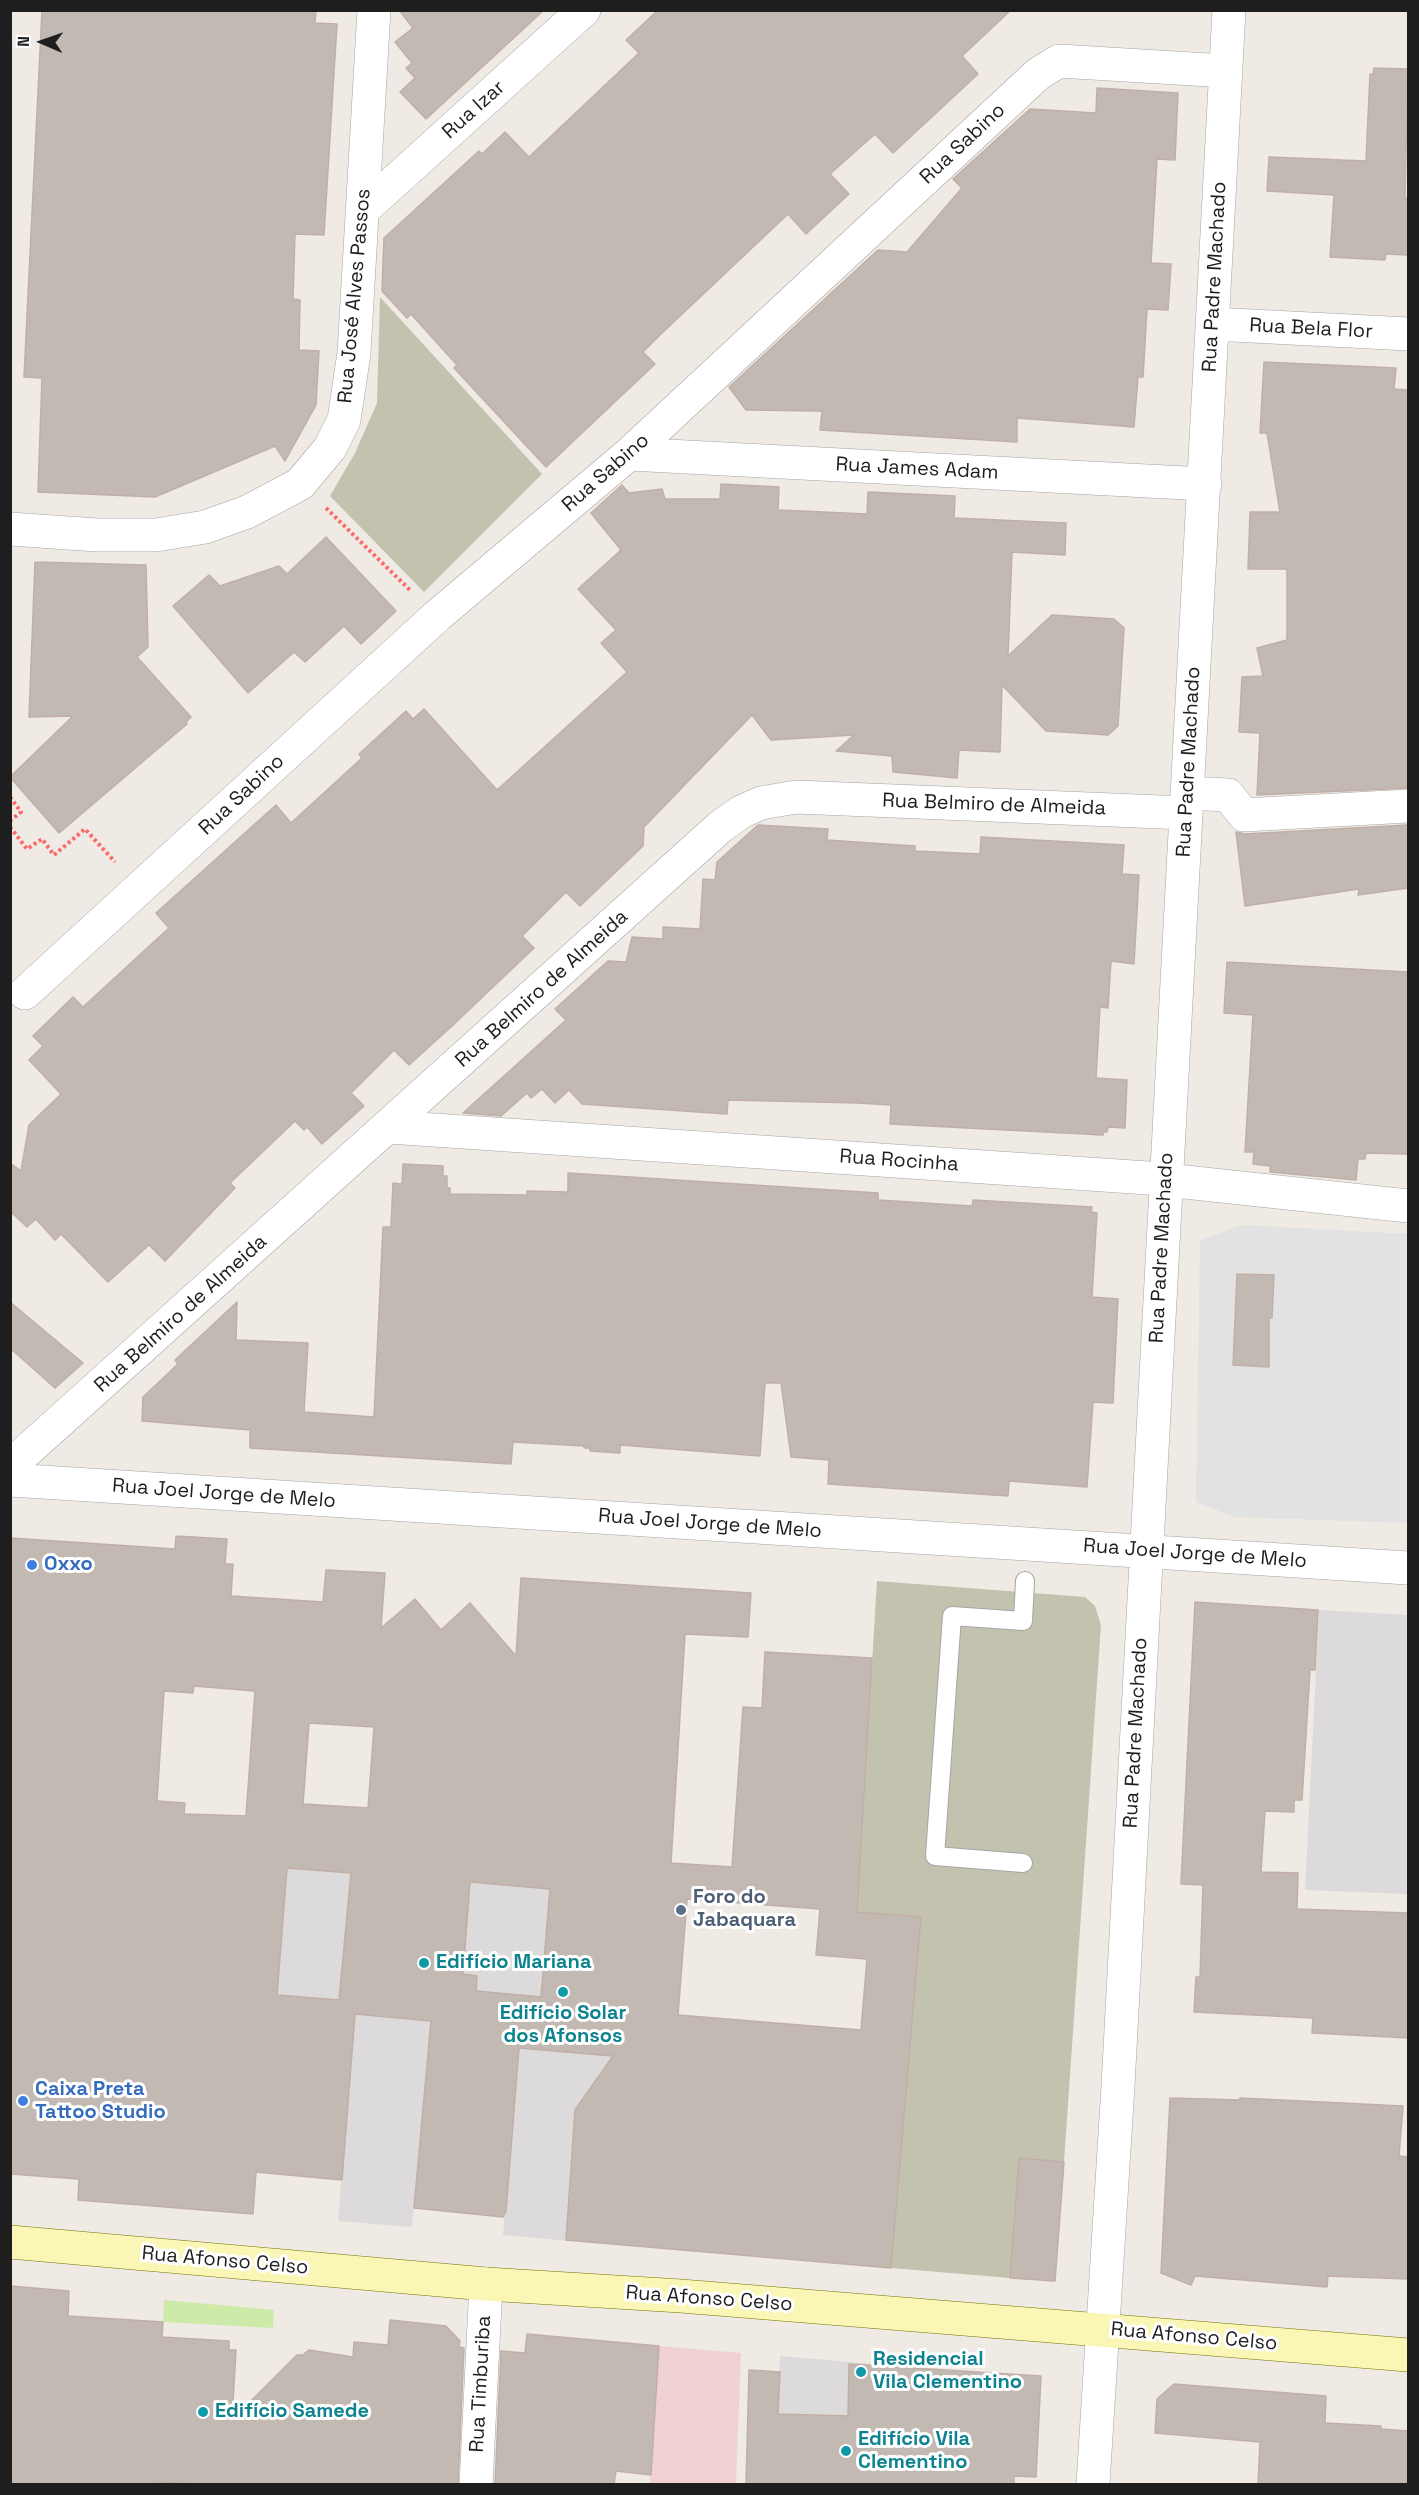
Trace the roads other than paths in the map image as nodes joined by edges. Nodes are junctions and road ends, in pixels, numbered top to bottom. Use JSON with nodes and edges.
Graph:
{"nodes":[{"id":1,"x":374,"y":10,"type":"edge"},
{"id":2,"x":584,"y":10,"type":"edge"},
{"id":3,"x":1229,"y":10,"type":"edge"},
{"id":4,"x":1226,"y":71,"type":"junction"},
{"id":5,"x":363,"y":210,"type":"junction"},
{"id":6,"x":1213,"y":324,"type":"junction"},
{"id":7,"x":1408,"y":334,"type":"edge"},
{"id":8,"x":628,"y":454,"type":"junction"},
{"id":9,"x":1205,"y":484,"type":"junction"},
{"id":10,"x":10,"y":529,"type":"edge"},
{"id":11,"x":1187,"y":803,"type":"junction"},
{"id":12,"x":1408,"y":806,"type":"edge"},
{"id":13,"x":25,"y":993,"type":"dead end"},
{"id":14,"x":389,"y":1127,"type":"junction"},
{"id":15,"x":1166,"y":1179,"type":"junction"},
{"id":16,"x":1408,"y":1206,"type":"edge"},
{"id":17,"x":10,"y":1466,"type":"edge"},
{"id":18,"x":10,"y":1480,"type":"edge"},
{"id":19,"x":1145,"y":1550,"type":"junction"},
{"id":20,"x":1408,"y":1568,"type":"edge"},
{"id":21,"x":1025,"y":1581,"type":"dead end"},
{"id":22,"x":1023,"y":1863,"type":"dead end"},
{"id":23,"x":10,"y":2242,"type":"edge"},
{"id":24,"x":486,"y":2284,"type":"junction"},
{"id":25,"x":1102,"y":2329,"type":"junction"},
{"id":26,"x":1408,"y":2355,"type":"edge"},
{"id":27,"x":476,"y":2484,"type":"edge"},
{"id":28,"x":1094,"y":2484,"type":"edge"}],
"edges":[{"from":1,"to":5,"type":"street","name":"Rua José Alves Passos"},
{"from":2,"to":5,"type":"street","name":"Rua Izar"},
{"from":3,"to":4,"type":"street","name":"Rua Padre Machado"},
{"from":4,"to":6,"type":"street","name":"Rua Padre Machado"},
{"from":4,"to":8,"type":"street","name":"Rua Sabino"},
{"from":5,"to":10,"type":"street","name":"Rua José Alves Passos"},
{"from":6,"to":7,"type":"street","name":"Rua Bela Flor"},
{"from":6,"to":9,"type":"street","name":"Rua Padre Machado"},
{"from":8,"to":9,"type":"street","name":"Rua James Adam"},
{"from":8,"to":13,"type":"street","name":"Rua Sabino"},
{"from":9,"to":11,"type":"street","name":"Rua Padre Machado"},
{"from":11,"to":12,"type":"street","name":"Rua Belmiro de Almeida"},
{"from":11,"to":14,"type":"street","name":"Rua Belmiro de Almeida"},
{"from":11,"to":15,"type":"street","name":"Rua Padre Machado"},
{"from":14,"to":15,"type":"street","name":"Rua Rocinha"},
{"from":14,"to":17,"type":"street","name":"Rua Belmiro de Almeida"},
{"from":15,"to":16,"type":"street","name":"Rua Rocinha"},
{"from":15,"to":19,"type":"street","name":"Rua Padre Machado"},
{"from":18,"to":19,"type":"street","name":"Rua Joel Jorge de Melo"},
{"from":19,"to":20,"type":"street","name":"Rua Joel Jorge de Melo"},
{"from":19,"to":25,"type":"street","name":"Rua Padre Machado"},
{"from":21,"to":22,"type":"lane"},
{"from":23,"to":24,"type":"street","name":"Rua Afonso Celso"},
{"from":24,"to":25,"type":"street","name":"Rua Afonso Celso"},
{"from":24,"to":27,"type":"street","name":"Rua Timburiba"},
{"from":25,"to":26,"type":"street","name":"Rua Afonso Celso"},
{"from":25,"to":28,"type":"street","name":"Rua Padre Machado"}]}
